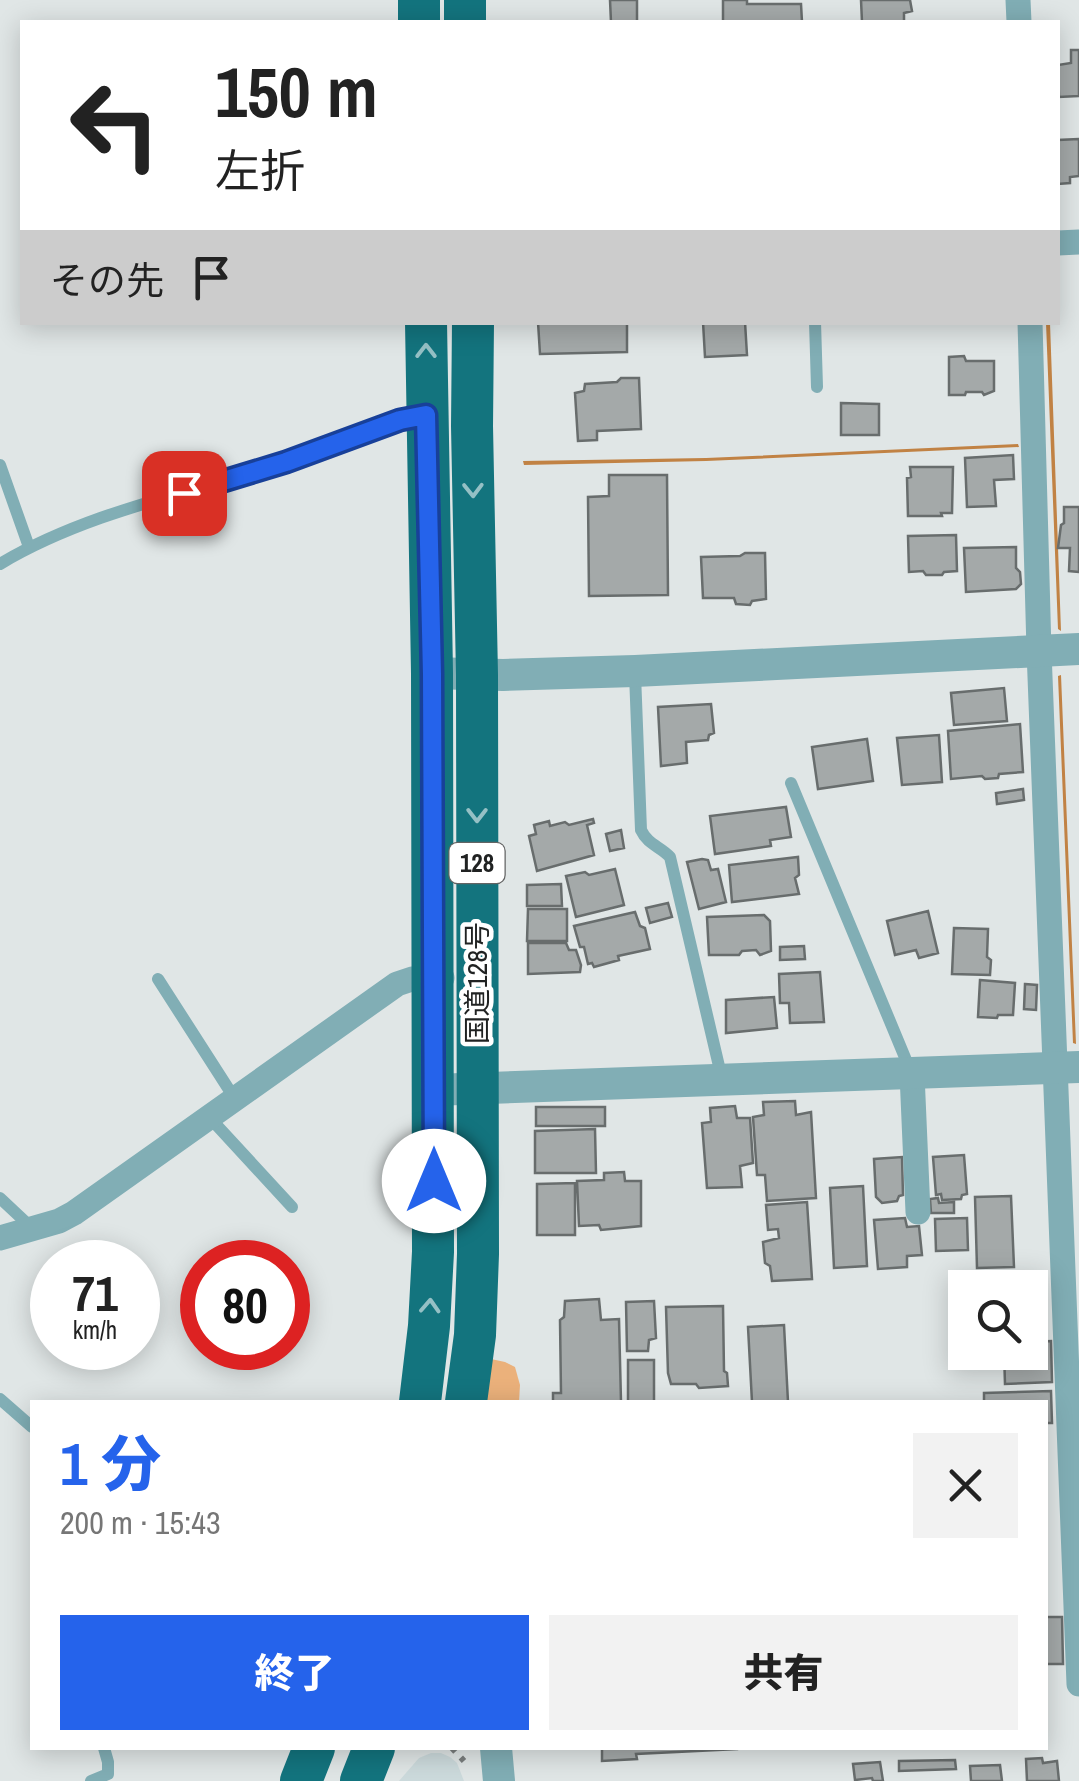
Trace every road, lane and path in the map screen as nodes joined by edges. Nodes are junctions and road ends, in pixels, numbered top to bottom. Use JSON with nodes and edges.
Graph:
{"nodes":[{"id":1,"x":427,"y":325,"type":"edge"},
{"id":2,"x":472,"y":325,"type":"edge"},
{"id":3,"x":816,"y":325,"type":"edge"},
{"id":4,"x":1030,"y":325,"type":"edge"},
{"id":5,"x":817,"y":387,"type":"dead end"},
{"id":6,"x":449,"y":413,"type":"junction"},
{"id":7,"x":0,"y":465,"type":"edge"},
{"id":8,"x":29,"y":547,"type":"junction"},
{"id":9,"x":0,"y":564,"type":"edge"},
{"id":10,"x":1079,"y":650,"type":"edge"},
{"id":11,"x":1040,"y":651,"type":"junction"},
{"id":12,"x":635,"y":671,"type":"junction"},
{"id":13,"x":432,"y":674,"type":"junction"},
{"id":14,"x":477,"y":675,"type":"junction"},
{"id":15,"x":791,"y":784,"type":"dead end"},
{"id":16,"x":432,"y":978,"type":"junction"},
{"id":17,"x":158,"y":979,"type":"dead end"},
{"id":18,"x":477,"y":979,"type":"junction"},
{"id":19,"x":1067,"y":1068,"type":"edge"},
{"id":20,"x":912,"y":1074,"type":"junction"},
{"id":21,"x":722,"y":1079,"type":"junction"},
{"id":22,"x":478,"y":1089,"type":"junction"},
{"id":23,"x":433,"y":1090,"type":"junction"},
{"id":24,"x":235,"y":1099,"type":"junction"},
{"id":25,"x":210,"y":1118,"type":"junction"},
{"id":26,"x":0,"y":1198,"type":"edge"},
{"id":27,"x":292,"y":1207,"type":"dead end"},
{"id":28,"x":918,"y":1212,"type":"dead end"},
{"id":29,"x":33,"y":1229,"type":"junction"},
{"id":30,"x":0,"y":1238,"type":"edge"},
{"id":31,"x":0,"y":1399,"type":"edge"},
{"id":32,"x":420,"y":1400,"type":"edge"},
{"id":33,"x":466,"y":1400,"type":"edge"},
{"id":34,"x":30,"y":1425,"type":"edge"},
{"id":35,"x":1076,"y":1480,"type":"edge"},
{"id":36,"x":1048,"y":1481,"type":"edge"},
{"id":37,"x":1079,"y":1684,"type":"edge"},
{"id":38,"x":105,"y":1750,"type":"edge"},
{"id":39,"x":313,"y":1750,"type":"edge"},
{"id":40,"x":373,"y":1750,"type":"edge"},
{"id":41,"x":496,"y":1750,"type":"edge"},
{"id":42,"x":91,"y":1781,"type":"edge"},
{"id":43,"x":301,"y":1781,"type":"edge"},
{"id":44,"x":362,"y":1781,"type":"edge"},
{"id":45,"x":500,"y":1781,"type":"edge"}],
"edges":[{"from":6,"to":1,"type":"highway","name":"国道128号","number":"128","one_way":true},
{"from":2,"to":6,"type":"highway","name":"国道128号","number":"128"},
{"from":3,"to":5,"type":"lane"},
{"from":4,"to":11,"type":"street"},
{"from":6,"to":8,"type":"lane"},
{"from":6,"to":13,"type":"highway","name":"国道128号","number":"128"},
{"from":6,"to":14,"type":"highway","name":"国道128号","number":"128","one_way":true},
{"from":7,"to":8,"type":"lane"},
{"from":8,"to":9,"type":"lane"},
{"from":10,"to":11,"type":"street"},
{"from":11,"to":12,"type":"street"},
{"from":11,"to":19,"type":"street"},
{"from":12,"to":14,"type":"street"},
{"from":12,"to":21,"type":"lane"},
{"from":13,"to":14,"type":"street"},
{"from":13,"to":16,"type":"highway","name":"国道128号","number":"128"},
{"from":14,"to":18,"type":"highway","name":"国道128号","number":"128","one_way":true},
{"from":15,"to":20,"type":"lane"},
{"from":16,"to":18,"type":"street"},
{"from":16,"to":23,"type":"highway","name":"国道128号","number":"128"},
{"from":16,"to":24,"type":"street"},
{"from":17,"to":24,"type":"lane"},
{"from":18,"to":22,"type":"highway","name":"国道128号","number":"128"},
{"from":19,"to":20,"type":"street"},
{"from":19,"to":35,"type":"street"},
{"from":20,"to":21,"type":"street"},
{"from":20,"to":28,"type":"street"},
{"from":21,"to":22,"type":"street"},
{"from":22,"to":23,"type":"street"},
{"from":22,"to":33,"type":"highway","name":"国道128号","number":"128"},
{"from":32,"to":23,"type":"highway","name":"国道128号","number":"128","one_way":true},
{"from":24,"to":25,"type":"street"},
{"from":25,"to":27,"type":"lane"},
{"from":25,"to":29,"type":"street"},
{"from":26,"to":29,"type":"lane"},
{"from":29,"to":30,"type":"street"},
{"from":31,"to":34,"type":"lane"},
{"from":35,"to":36,"type":"street"},
{"from":35,"to":37,"type":"street"},
{"from":38,"to":42,"type":"lane"},
{"from":39,"to":43,"type":"highway"},
{"from":40,"to":44,"type":"highway"},
{"from":41,"to":45,"type":"street"}]}
